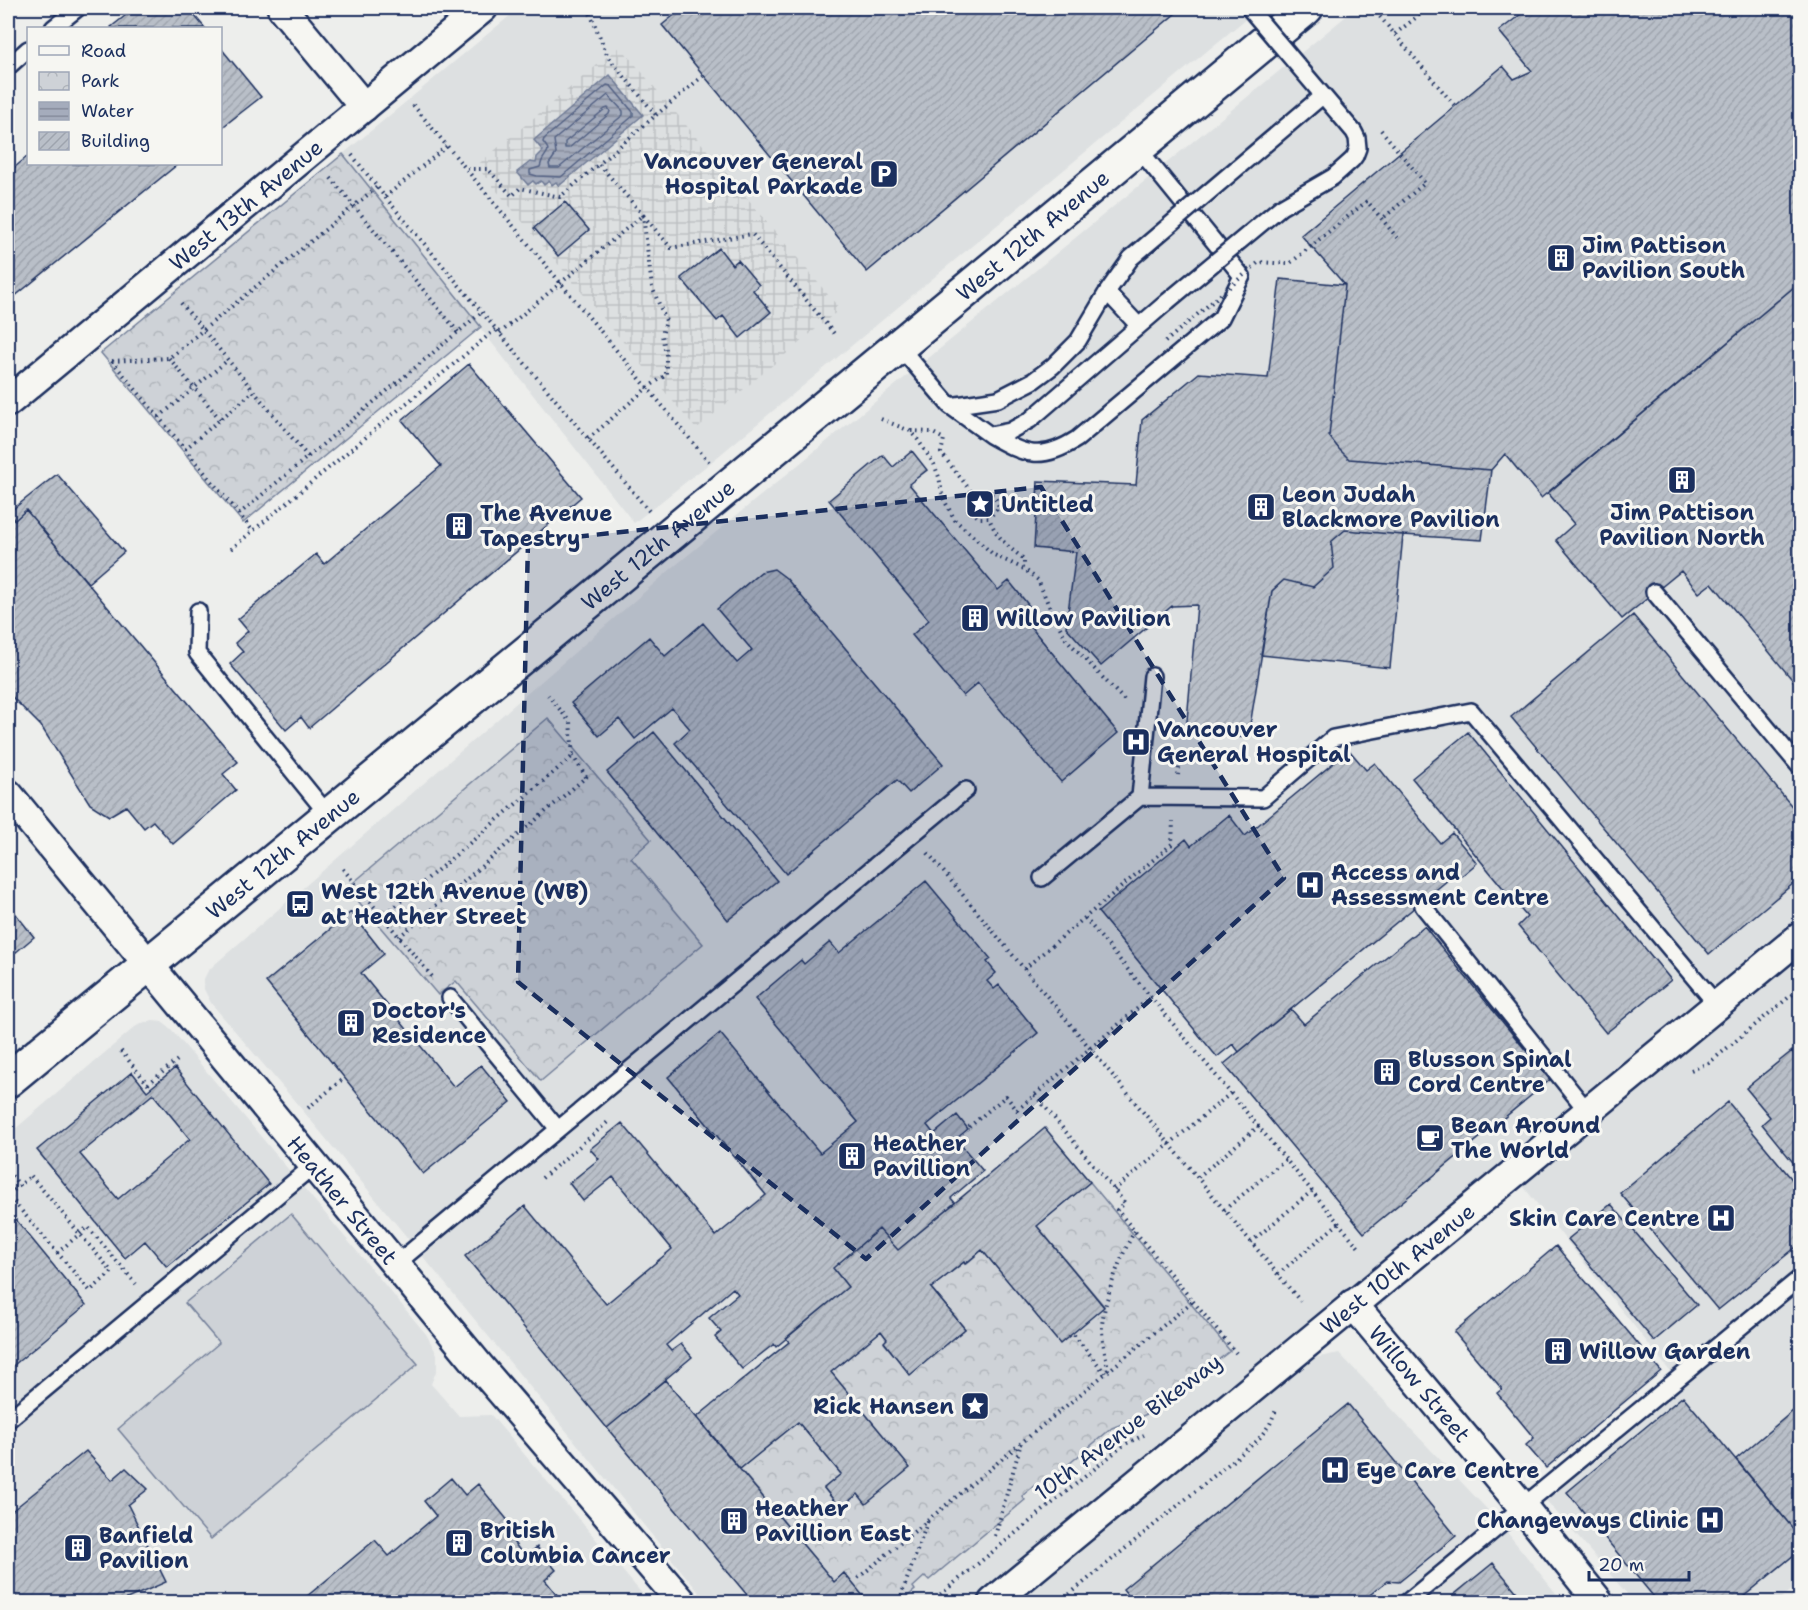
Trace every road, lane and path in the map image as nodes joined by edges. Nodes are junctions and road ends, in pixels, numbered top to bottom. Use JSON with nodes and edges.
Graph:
{"nodes":[{"id":1,"x":78,"y":8,"type":"edge"},
{"id":2,"x":282,"y":8,"type":"edge"},
{"id":3,"x":483,"y":8,"type":"edge"},
{"id":4,"x":588,"y":8,"type":"edge"},
{"id":5,"x":1249,"y":8,"type":"edge"},
{"id":6,"x":1306,"y":8,"type":"edge"},
{"id":7,"x":1428,"y":8,"type":"edge"},
{"id":8,"x":1376,"y":12,"type":"dead end"},
{"id":9,"x":54,"y":27,"type":"edge"},
{"id":10,"x":1395,"y":34,"type":"junction"},
{"id":11,"x":27,"y":51,"type":"edge"},
{"id":12,"x":8,"y":67,"type":"edge"},
{"id":13,"x":703,"y":76,"type":"dead end"},
{"id":14,"x":1322,"y":96,"type":"junction"},
{"id":15,"x":409,"y":99,"type":"dead end"},
{"id":16,"x":1455,"y":106,"type":"dead end"},
{"id":17,"x":364,"y":107,"type":"junction"},
{"id":18,"x":656,"y":115,"type":"junction"},
{"id":19,"x":447,"y":146,"type":"junction"},
{"id":20,"x":1138,"y":148,"type":"junction"},
{"id":21,"x":348,"y":150,"type":"dead end"},
{"id":22,"x":599,"y":164,"type":"junction"},
{"id":23,"x":466,"y":169,"type":"junction"},
{"id":24,"x":332,"y":178,"type":"dead end"},
{"id":25,"x":377,"y":187,"type":"junction"},
{"id":26,"x":386,"y":197,"type":"junction"},
{"id":27,"x":354,"y":206,"type":"junction"},
{"id":28,"x":643,"y":215,"type":"junction"},
{"id":29,"x":1399,"y":240,"type":"dead end"},
{"id":30,"x":561,"y":284,"type":"junction"},
{"id":31,"x":1107,"y":292,"type":"junction"},
{"id":32,"x":181,"y":303,"type":"dead end"},
{"id":33,"x":482,"y":312,"type":"junction"},
{"id":34,"x":1139,"y":326,"type":"junction"},
{"id":35,"x":496,"y":329,"type":"junction"},
{"id":36,"x":203,"y":330,"type":"junction"},
{"id":37,"x":458,"y":332,"type":"junction"},
{"id":38,"x":500,"y":333,"type":"junction"},
{"id":39,"x":836,"y":336,"type":"dead end"},
{"id":40,"x":1165,"y":342,"type":"dead end"},
{"id":41,"x":899,"y":346,"type":"junction"},
{"id":42,"x":169,"y":357,"type":"junction"},
{"id":43,"x":228,"y":360,"type":"junction"},
{"id":44,"x":194,"y":388,"type":"junction"},
{"id":45,"x":647,"y":388,"type":"junction"},
{"id":46,"x":254,"y":391,"type":"junction"},
{"id":47,"x":8,"y":402,"type":"edge"},
{"id":48,"x":950,"y":406,"type":"junction"},
{"id":49,"x":159,"y":417,"type":"junction"},
{"id":50,"x":220,"y":419,"type":"junction"},
{"id":51,"x":881,"y":419,"type":"dead end"},
{"id":52,"x":910,"y":431,"type":"junction"},
{"id":53,"x":990,"y":435,"type":"junction"},
{"id":54,"x":588,"y":439,"type":"junction"},
{"id":55,"x":185,"y":449,"type":"junction"},
{"id":56,"x":308,"y":457,"type":"junction"},
{"id":57,"x":710,"y":462,"type":"dead end"},
{"id":58,"x":974,"y":495,"type":"junction"},
{"id":59,"x":650,"y":512,"type":"dead end"},
{"id":60,"x":239,"y":514,"type":"junction"},
{"id":61,"x":989,"y":518,"type":"junction"},
{"id":62,"x":253,"y":531,"type":"junction"},
{"id":63,"x":231,"y":549,"type":"dead end"},
{"id":64,"x":1024,"y":568,"type":"junction"},
{"id":65,"x":1654,"y":592,"type":"dead end"},
{"id":66,"x":198,"y":611,"type":"dead end"},
{"id":67,"x":1152,"y":676,"type":"dead end"},
{"id":68,"x":548,"y":695,"type":"dead end"},
{"id":69,"x":1147,"y":725,"type":"junction"},
{"id":70,"x":573,"y":756,"type":"junction"},
{"id":71,"x":1800,"y":767,"type":"edge"},
{"id":72,"x":966,"y":790,"type":"dead end"},
{"id":73,"x":8,"y":794,"type":"edge"},
{"id":74,"x":1140,"y":797,"type":"junction"},
{"id":75,"x":1175,"y":797,"type":"junction"},
{"id":76,"x":329,"y":816,"type":"junction"},
{"id":77,"x":925,"y":850,"type":"dead end"},
{"id":78,"x":343,"y":869,"type":"dead end"},
{"id":79,"x":1042,"y":878,"type":"dead end"},
{"id":80,"x":1423,"y":906,"type":"dead end"},
{"id":81,"x":382,"y":916,"type":"junction"},
{"id":82,"x":1085,"y":918,"type":"junction"},
{"id":83,"x":399,"y":937,"type":"junction"},
{"id":84,"x":1800,"y":937,"type":"edge"},
{"id":85,"x":148,"y":963,"type":"junction"},
{"id":86,"x":1024,"y":969,"type":"junction"},
{"id":87,"x":1151,"y":997,"type":"junction"},
{"id":88,"x":450,"y":998,"type":"joint"},
{"id":89,"x":1717,"y":1005,"type":"junction"},
{"id":90,"x":1090,"y":1048,"type":"junction"},
{"id":91,"x":120,"y":1051,"type":"dead end"},
{"id":92,"x":180,"y":1058,"type":"dead end"},
{"id":93,"x":344,"y":1078,"type":"dead end"},
{"id":94,"x":8,"y":1080,"type":"edge"},
{"id":95,"x":1231,"y":1093,"type":"junction"},
{"id":96,"x":1035,"y":1095,"type":"junction"},
{"id":97,"x":1588,"y":1112,"type":"junction"},
{"id":98,"x":969,"y":1126,"type":"dead end"},
{"id":99,"x":1259,"y":1126,"type":"junction"},
{"id":100,"x":284,"y":1129,"type":"junction"},
{"id":101,"x":558,"y":1129,"type":"junction"},
{"id":102,"x":1170,"y":1144,"type":"junction"},
{"id":103,"x":1286,"y":1159,"type":"junction"},
{"id":104,"x":314,"y":1165,"type":"junction"},
{"id":105,"x":8,"y":1171,"type":"edge"},
{"id":106,"x":1198,"y":1177,"type":"junction"},
{"id":107,"x":20,"y":1185,"type":"junction"},
{"id":108,"x":1114,"y":1190,"type":"junction"},
{"id":109,"x":1312,"y":1191,"type":"junction"},
{"id":110,"x":1224,"y":1210,"type":"junction"},
{"id":111,"x":1339,"y":1223,"type":"junction"},
{"id":112,"x":1135,"y":1231,"type":"junction"},
{"id":113,"x":80,"y":1234,"type":"junction"},
{"id":114,"x":1251,"y":1242,"type":"junction"},
{"id":115,"x":1361,"y":1250,"type":"dead end"},
{"id":116,"x":57,"y":1253,"type":"junction"},
{"id":117,"x":396,"y":1264,"type":"junction"},
{"id":118,"x":126,"y":1272,"type":"dead end"},
{"id":119,"x":1278,"y":1274,"type":"junction"},
{"id":120,"x":1800,"y":1278,"type":"edge"},
{"id":121,"x":1193,"y":1301,"type":"junction"},
{"id":122,"x":1300,"y":1301,"type":"dead end"},
{"id":123,"x":1353,"y":1304,"type":"junction"},
{"id":124,"x":1074,"y":1335,"type":"dead end"},
{"id":125,"x":1236,"y":1353,"type":"dead end"},
{"id":126,"x":1107,"y":1371,"type":"junction"},
{"id":127,"x":1280,"y":1402,"type":"dead end"},
{"id":128,"x":8,"y":1420,"type":"edge"},
{"id":129,"x":1145,"y":1434,"type":"dead end"},
{"id":130,"x":1021,"y":1442,"type":"junction"},
{"id":131,"x":1523,"y":1507,"type":"junction"},
{"id":132,"x":928,"y":1519,"type":"junction"},
{"id":133,"x":995,"y":1536,"type":"dead end"},
{"id":134,"x":858,"y":1578,"type":"dead end"},
{"id":135,"x":200,"y":1598,"type":"dead end"},
{"id":136,"x":195,"y":1602,"type":"edge"},
{"id":137,"x":682,"y":1602,"type":"edge"},
{"id":138,"x":898,"y":1602,"type":"edge"},
{"id":139,"x":931,"y":1602,"type":"edge"},
{"id":140,"x":993,"y":1602,"type":"edge"},
{"id":141,"x":1060,"y":1602,"type":"edge"},
{"id":142,"x":1407,"y":1602,"type":"edge"},
{"id":143,"x":1599,"y":1602,"type":"edge"}],
"edges":[{"from":1,"to":9,"type":"lane"},
{"from":2,"to":17,"type":"street"},
{"from":3,"to":17,"type":"street","name":"West 13th Avenue"},
{"from":4,"to":18,"type":"path"},
{"from":5,"to":14,"type":"lane","bridge":true},
{"from":6,"to":20,"type":"street","name":"West 12th Avenue"},
{"from":7,"to":10,"type":"path"},
{"from":8,"to":10,"type":"path"},
{"from":10,"to":16,"type":"path"},
{"from":11,"to":12,"type":"lane"},
{"from":13,"to":18,"type":"path"},
{"from":14,"to":31,"type":"lane","bridge":true},
{"from":14,"to":34,"type":"lane","bridge":true},
{"from":15,"to":19,"type":"path"},
{"from":17,"to":47,"type":"street","name":"West 13th Avenue"},
{"from":18,"to":22,"type":"path"},
{"from":19,"to":23,"type":"path"},
{"from":19,"to":26,"type":"path"},
{"from":20,"to":41,"type":"street","name":"West 12th Avenue"},
{"from":20,"to":53,"type":"lane"},
{"from":21,"to":25,"type":"path"},
{"from":22,"to":23,"type":"path"},
{"from":22,"to":28,"type":"path"},
{"from":23,"to":30,"type":"path"},
{"from":24,"to":27,"type":"path"},
{"from":25,"to":26,"type":"path"},
{"from":25,"to":27,"type":"path"},
{"from":26,"to":33,"type":"path"},
{"from":27,"to":36,"type":"path"},
{"from":27,"to":37,"type":"path"},
{"from":28,"to":30,"type":"path"},
{"from":28,"to":39,"type":"path"},
{"from":28,"to":45,"type":"path"},
{"from":29,"to":40,"type":"path","bridge":true},
{"from":30,"to":38,"type":"path"},
{"from":30,"to":45,"type":"path"},
{"from":31,"to":34,"type":"lane"},
{"from":31,"to":48,"type":"lane"},
{"from":32,"to":36,"type":"path"},
{"from":33,"to":35,"type":"path"},
{"from":33,"to":37,"type":"path"},
{"from":34,"to":53,"type":"lane"},
{"from":35,"to":38,"type":"path"},
{"from":35,"to":62,"type":"path"},
{"from":36,"to":42,"type":"path"},
{"from":36,"to":43,"type":"path"},
{"from":37,"to":56,"type":"path"},
{"from":38,"to":54,"type":"path"},
{"from":41,"to":48,"type":"lane"},
{"from":41,"to":76,"type":"street","name":"West 12th Avenue"},
{"from":42,"to":44,"type":"path"},
{"from":42,"to":49,"type":"path"},
{"from":43,"to":44,"type":"path"},
{"from":43,"to":46,"type":"path"},
{"from":44,"to":49,"type":"path"},
{"from":44,"to":50,"type":"path"},
{"from":45,"to":54,"type":"path"},
{"from":45,"to":57,"type":"path"},
{"from":46,"to":50,"type":"path"},
{"from":46,"to":56,"type":"path"},
{"from":48,"to":53,"type":"lane"},
{"from":49,"to":55,"type":"path"},
{"from":50,"to":55,"type":"path"},
{"from":51,"to":52,"type":"path"},
{"from":52,"to":58,"type":"path"},
{"from":52,"to":64,"type":"path"},
{"from":54,"to":59,"type":"path"},
{"from":55,"to":60,"type":"path"},
{"from":56,"to":60,"type":"path"},
{"from":58,"to":61,"type":"path"},
{"from":58,"to":61,"type":"path"},
{"from":60,"to":62,"type":"path"},
{"from":61,"to":64,"type":"path"},
{"from":62,"to":63,"type":"path"},
{"from":64,"to":69,"type":"path"},
{"from":65,"to":71,"type":"lane"},
{"from":66,"to":76,"type":"lane"},
{"from":67,"to":69,"type":"lane"},
{"from":68,"to":70,"type":"path"},
{"from":69,"to":74,"type":"lane"},
{"from":69,"to":75,"type":"path"},
{"from":70,"to":81,"type":"path"},
{"from":70,"to":83,"type":"path"},
{"from":72,"to":101,"type":"lane"},
{"from":73,"to":85,"type":"street","name":"Heather Street"},
{"from":74,"to":75,"type":"lane"},
{"from":74,"to":79,"type":"lane"},
{"from":75,"to":82,"type":"path"},
{"from":75,"to":89,"type":"lane"},
{"from":76,"to":85,"type":"street","name":"West 12th Avenue"},
{"from":77,"to":86,"type":"path"},
{"from":78,"to":81,"type":"path"},
{"from":80,"to":97,"type":"lane"},
{"from":81,"to":83,"type":"path"},
{"from":82,"to":86,"type":"path"},
{"from":82,"to":87,"type":"path"},
{"from":83,"to":88,"type":"path"},
{"from":84,"to":89,"type":"street","name":"West 10th Avenue"},
{"from":85,"to":94,"type":"street","name":"West 12th Avenue"},
{"from":85,"to":100,"type":"street","name":"Heather Street"},
{"from":86,"to":90,"type":"path"},
{"from":87,"to":90,"type":"path"},
{"from":87,"to":95,"type":"path"},
{"from":88,"to":101,"type":"lane"},
{"from":89,"to":97,"type":"street","name":"West 10th Avenue"},
{"from":90,"to":96,"type":"path"},
{"from":90,"to":102,"type":"path"},
{"from":91,"to":92,"type":"path"},
{"from":93,"to":100,"type":"path"},
{"from":95,"to":99,"type":"path"},
{"from":95,"to":102,"type":"path"},
{"from":96,"to":98,"type":"path"},
{"from":96,"to":108,"type":"path"},
{"from":97,"to":123,"type":"street","name":"West 10th Avenue"},
{"from":99,"to":103,"type":"path"},
{"from":99,"to":106,"type":"path"},
{"from":100,"to":104,"type":"street","name":"Heather Street"},
{"from":101,"to":117,"type":"lane"},
{"from":102,"to":106,"type":"path"},
{"from":102,"to":108,"type":"path"},
{"from":103,"to":109,"type":"path"},
{"from":103,"to":110,"type":"path"},
{"from":104,"to":117,"type":"street","name":"Heather Street"},
{"from":104,"to":128,"type":"lane"},
{"from":105,"to":107,"type":"path"},
{"from":106,"to":110,"type":"path"},
{"from":107,"to":113,"type":"path"},
{"from":107,"to":116,"type":"path"},
{"from":108,"to":112,"type":"path"},
{"from":109,"to":111,"type":"path"},
{"from":109,"to":114,"type":"path"},
{"from":110,"to":114,"type":"path"},
{"from":111,"to":115,"type":"path"},
{"from":111,"to":119,"type":"path"},
{"from":112,"to":121,"type":"path"},
{"from":112,"to":126,"type":"path"},
{"from":113,"to":116,"type":"path"},
{"from":113,"to":116,"type":"path"},
{"from":113,"to":118,"type":"path"},
{"from":114,"to":119,"type":"path"},
{"from":117,"to":137,"type":"street","name":"Heather Street"},
{"from":119,"to":122,"type":"path"},
{"from":120,"to":131,"type":"lane"},
{"from":121,"to":125,"type":"path"},
{"from":121,"to":126,"type":"path"},
{"from":123,"to":131,"type":"street","name":"Willow Street"},
{"from":123,"to":140,"type":"street","name":"West 10th Avenue"},
{"from":124,"to":126,"type":"path"},
{"from":126,"to":130,"type":"path"},
{"from":127,"to":141,"type":"path"},
{"from":129,"to":139,"type":"path","name":"10th Avenue Bikeway"},
{"from":130,"to":132,"type":"path"},
{"from":130,"to":133,"type":"path"},
{"from":131,"to":142,"type":"lane"},
{"from":131,"to":143,"type":"street","name":"Willow Street"},
{"from":132,"to":134,"type":"path"},
{"from":132,"to":138,"type":"path"},
{"from":135,"to":136,"type":"path"}]}
